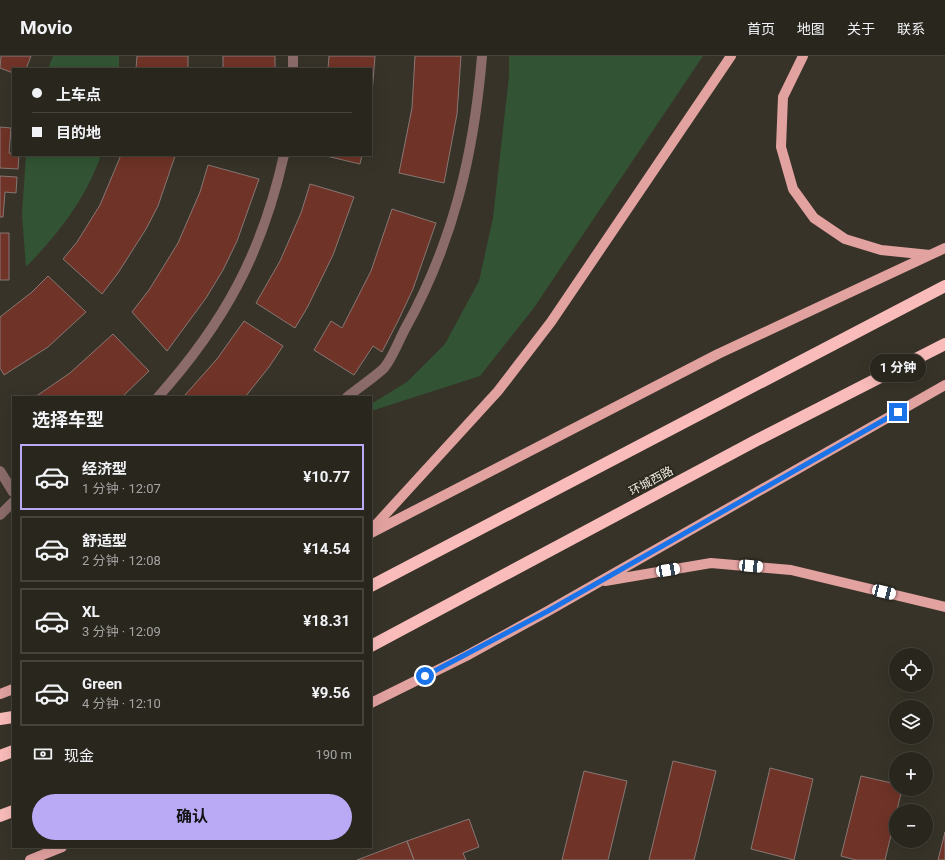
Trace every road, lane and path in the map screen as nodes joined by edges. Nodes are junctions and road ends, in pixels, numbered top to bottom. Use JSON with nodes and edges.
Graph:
{"nodes":[{"id":1,"x":293,"y":56,"type":"edge"},
{"id":2,"x":482,"y":56,"type":"edge"},
{"id":3,"x":731,"y":56,"type":"edge"},
{"id":4,"x":803,"y":56,"type":"edge"},
{"id":5,"x":293,"y":68,"type":"edge"},
{"id":6,"x":284,"y":156,"type":"edge"},
{"id":7,"x":945,"y":248,"type":"edge"},
{"id":8,"x":930,"y":255,"type":"junction"},
{"id":9,"x":945,"y":286,"type":"edge"},
{"id":10,"x":945,"y":344,"type":"edge"},
{"id":11,"x":945,"y":385,"type":"edge"},
{"id":12,"x":159,"y":396,"type":"edge"},
{"id":13,"x":347,"y":396,"type":"edge"},
{"id":14,"x":0,"y":471,"type":"edge"},
{"id":15,"x":12,"y":490,"type":"edge"},
{"id":16,"x":12,"y":503,"type":"edge"},
{"id":17,"x":0,"y":515,"type":"edge"},
{"id":18,"x":372,"y":529,"type":"edge"},
{"id":19,"x":372,"y":532,"type":"edge"},
{"id":20,"x":597,"y":582,"type":"junction"},
{"id":21,"x":372,"y":585,"type":"edge"},
{"id":22,"x":945,"y":607,"type":"edge"},
{"id":23,"x":372,"y":645,"type":"edge"},
{"id":24,"x":12,"y":689,"type":"edge"},
{"id":25,"x":0,"y":694,"type":"edge"},
{"id":26,"x":372,"y":703,"type":"edge"},
{"id":27,"x":12,"y":717,"type":"edge"},
{"id":28,"x":0,"y":719,"type":"edge"},
{"id":29,"x":12,"y":751,"type":"edge"},
{"id":30,"x":0,"y":756,"type":"edge"},
{"id":31,"x":12,"y":811,"type":"edge"},
{"id":32,"x":0,"y":816,"type":"edge"},
{"id":33,"x":60,"y":848,"type":"edge"},
{"id":34,"x":30,"y":860,"type":"edge"}],
"edges":[{"from":1,"to":5,"type":"lane"},
{"from":2,"to":13,"type":"lane"},
{"from":3,"to":18,"type":"main road"},
{"from":4,"to":8,"type":"main road"},
{"from":6,"to":12,"type":"lane"},
{"from":7,"to":8,"type":"main road"},
{"from":8,"to":19,"type":"main road"},
{"from":9,"to":21,"type":"highway"},
{"from":10,"to":23,"type":"highway","name":"环城西路"},
{"from":11,"to":20,"type":"main road"},
{"from":14,"to":15,"type":"lane"},
{"from":16,"to":17,"type":"lane"},
{"from":20,"to":22,"type":"main road"},
{"from":20,"to":26,"type":"main road"},
{"from":24,"to":25,"type":"main road"},
{"from":27,"to":28,"type":"highway"},
{"from":29,"to":30,"type":"highway"},
{"from":31,"to":32,"type":"highway"},
{"from":33,"to":34,"type":"main road"}]}
